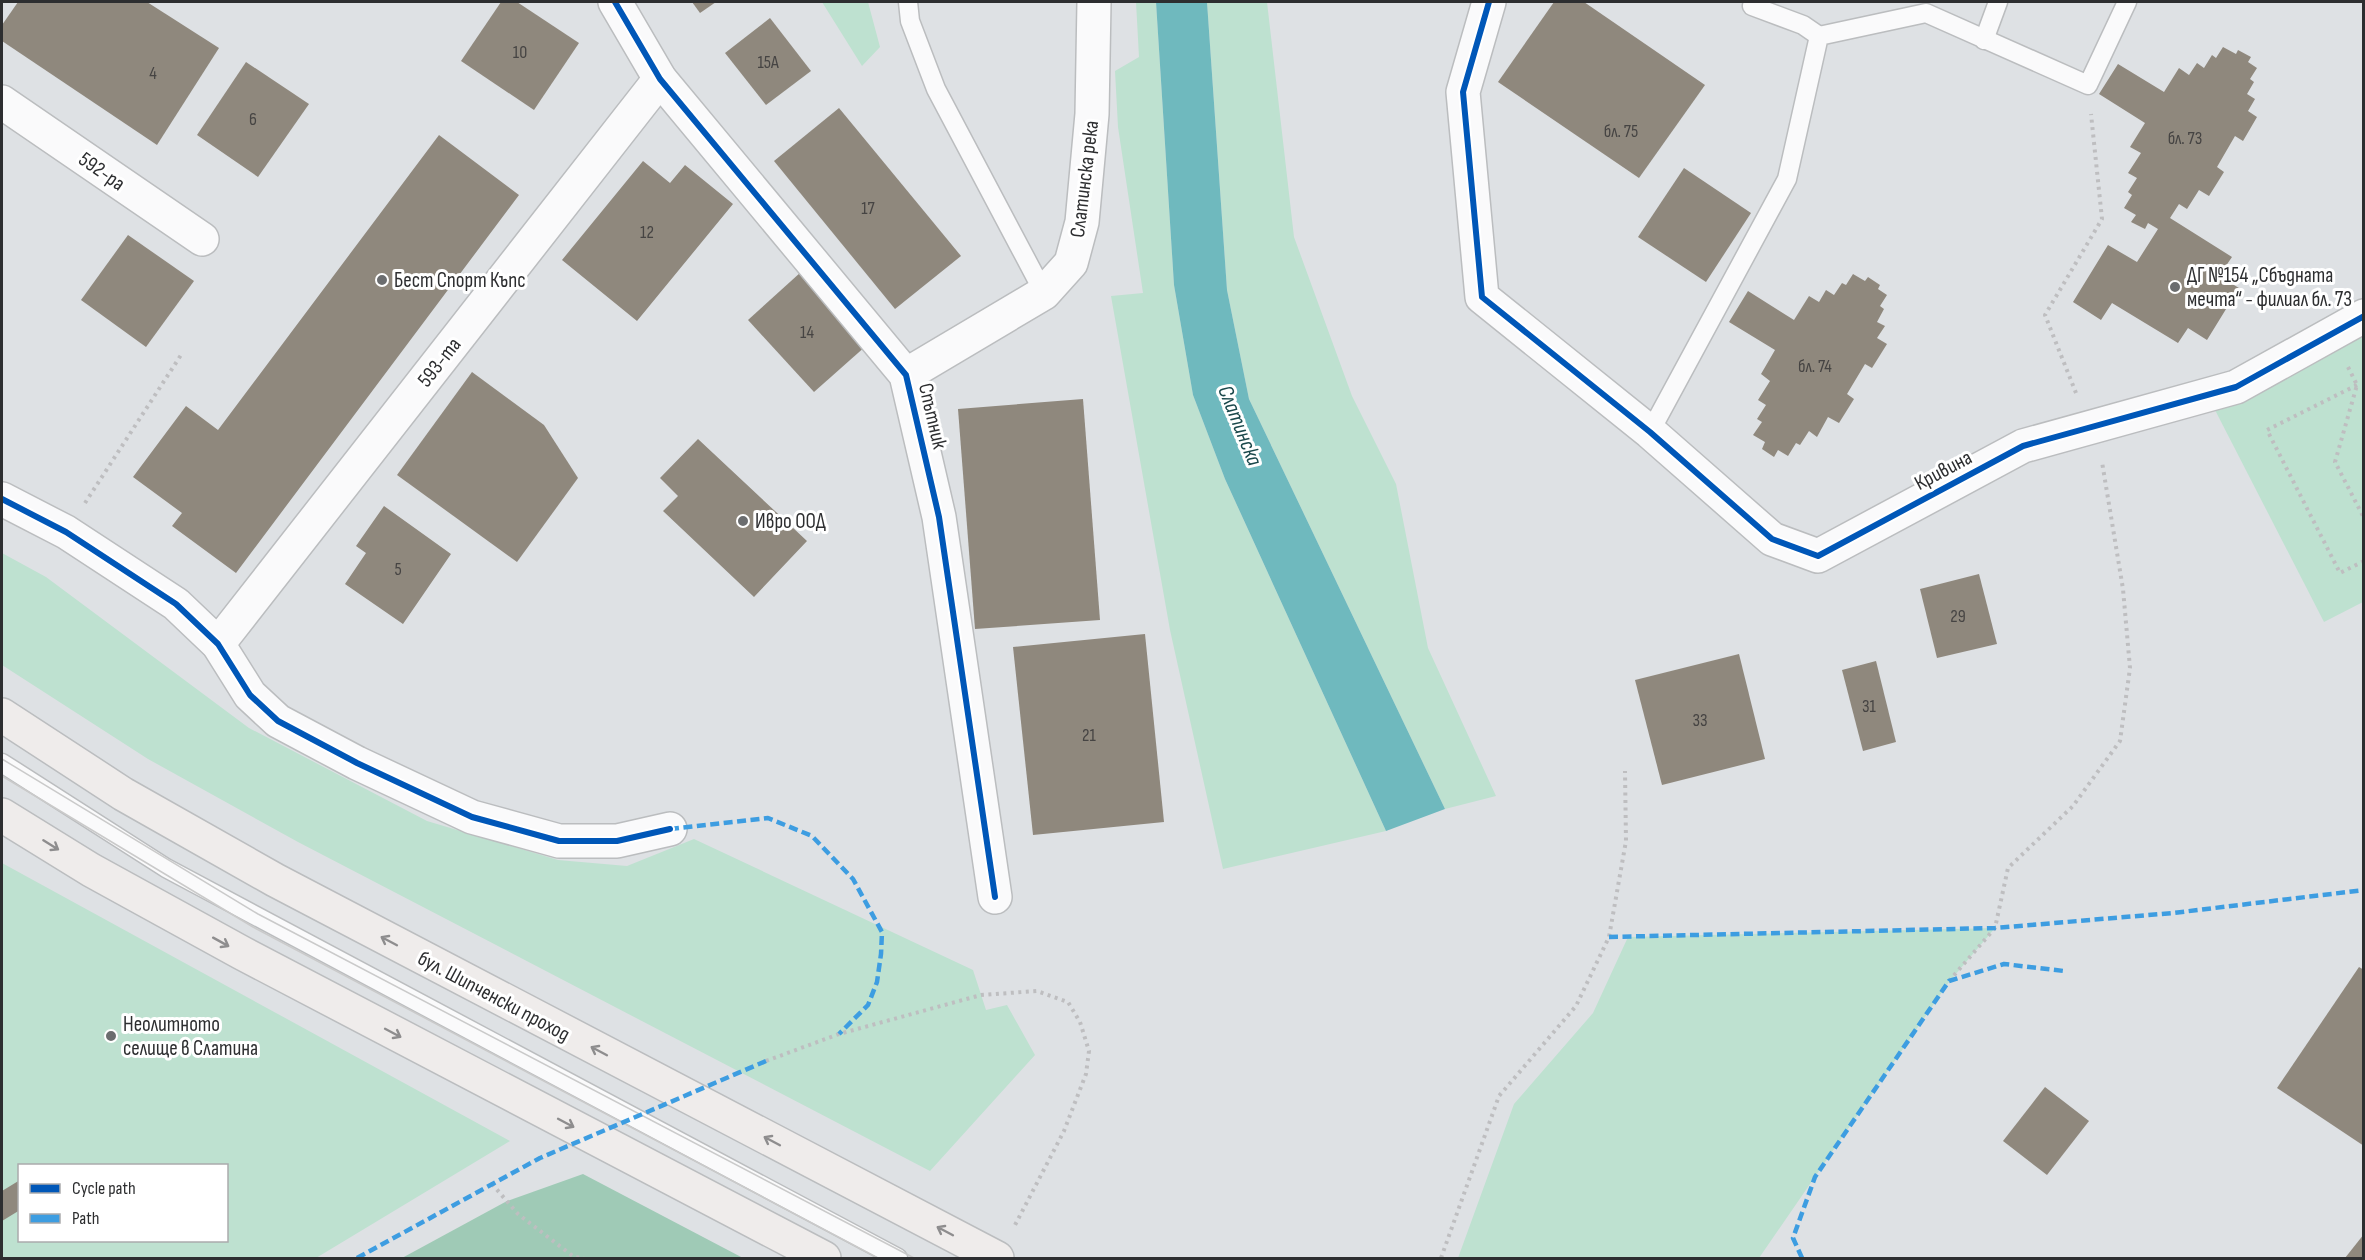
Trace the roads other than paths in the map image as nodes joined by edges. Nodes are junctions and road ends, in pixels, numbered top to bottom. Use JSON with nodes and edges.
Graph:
{"nodes":[{"id":1,"x":615,"y":2,"type":"edge"},
{"id":2,"x":908,"y":2,"type":"edge"},
{"id":3,"x":1094,"y":2,"type":"edge"},
{"id":4,"x":1490,"y":2,"type":"edge"},
{"id":5,"x":1998,"y":2,"type":"edge"},
{"id":6,"x":2127,"y":2,"type":"edge"},
{"id":7,"x":1752,"y":6,"type":"dead end"},
{"id":8,"x":1819,"y":36,"type":"junction"},
{"id":9,"x":1984,"y":40,"type":"junction"},
{"id":10,"x":660,"y":79,"type":"junction"},
{"id":11,"x":2,"y":102,"type":"edge"},
{"id":12,"x":202,"y":239,"type":"dead end"},
{"id":13,"x":1044,"y":292,"type":"junction"},
{"id":14,"x":2364,"y":316,"type":"edge"},
{"id":15,"x":906,"y":375,"type":"junction"},
{"id":16,"x":1650,"y":432,"type":"junction"},
{"id":17,"x":2,"y":499,"type":"edge"},
{"id":18,"x":218,"y":644,"type":"junction"},
{"id":19,"x":2,"y":715,"type":"edge"},
{"id":20,"x":2,"y":763,"type":"edge"},
{"id":21,"x":2,"y":815,"type":"edge"},
{"id":22,"x":670,"y":829,"type":"dead end"},
{"id":23,"x":995,"y":897,"type":"dead end"},
{"id":24,"x":824,"y":1258,"type":"edge"},
{"id":25,"x":898,"y":1258,"type":"edge"},
{"id":26,"x":996,"y":1258,"type":"edge"}],
"edges":[{"from":1,"to":10,"type":"street","name":"Спътник"},
{"from":2,"to":13,"type":"lane"},
{"from":3,"to":13,"type":"street","name":"Слатинска река"},
{"from":4,"to":16,"type":"street","name":"Кривина"},
{"from":5,"to":9,"type":"lane"},
{"from":6,"to":9,"type":"lane"},
{"from":7,"to":8,"type":"lane"},
{"from":8,"to":9,"type":"lane"},
{"from":8,"to":16,"type":"lane"},
{"from":10,"to":15,"type":"street","name":"Спътник"},
{"from":10,"to":18,"type":"street","name":"593-та"},
{"from":11,"to":12,"type":"street","name":"592-ра"},
{"from":13,"to":15,"type":"street","name":"Слатинска река"},
{"from":14,"to":16,"type":"street","name":"Кривина"},
{"from":15,"to":23,"type":"street","name":"Спътник"},
{"from":17,"to":18,"type":"street"},
{"from":18,"to":22,"type":"street"},
{"from":26,"to":19,"type":"main road","name":"бул. Шипченски проход","one_way":true},
{"from":20,"to":25,"type":"lane"},
{"from":21,"to":24,"type":"main road","one_way":true}]}
